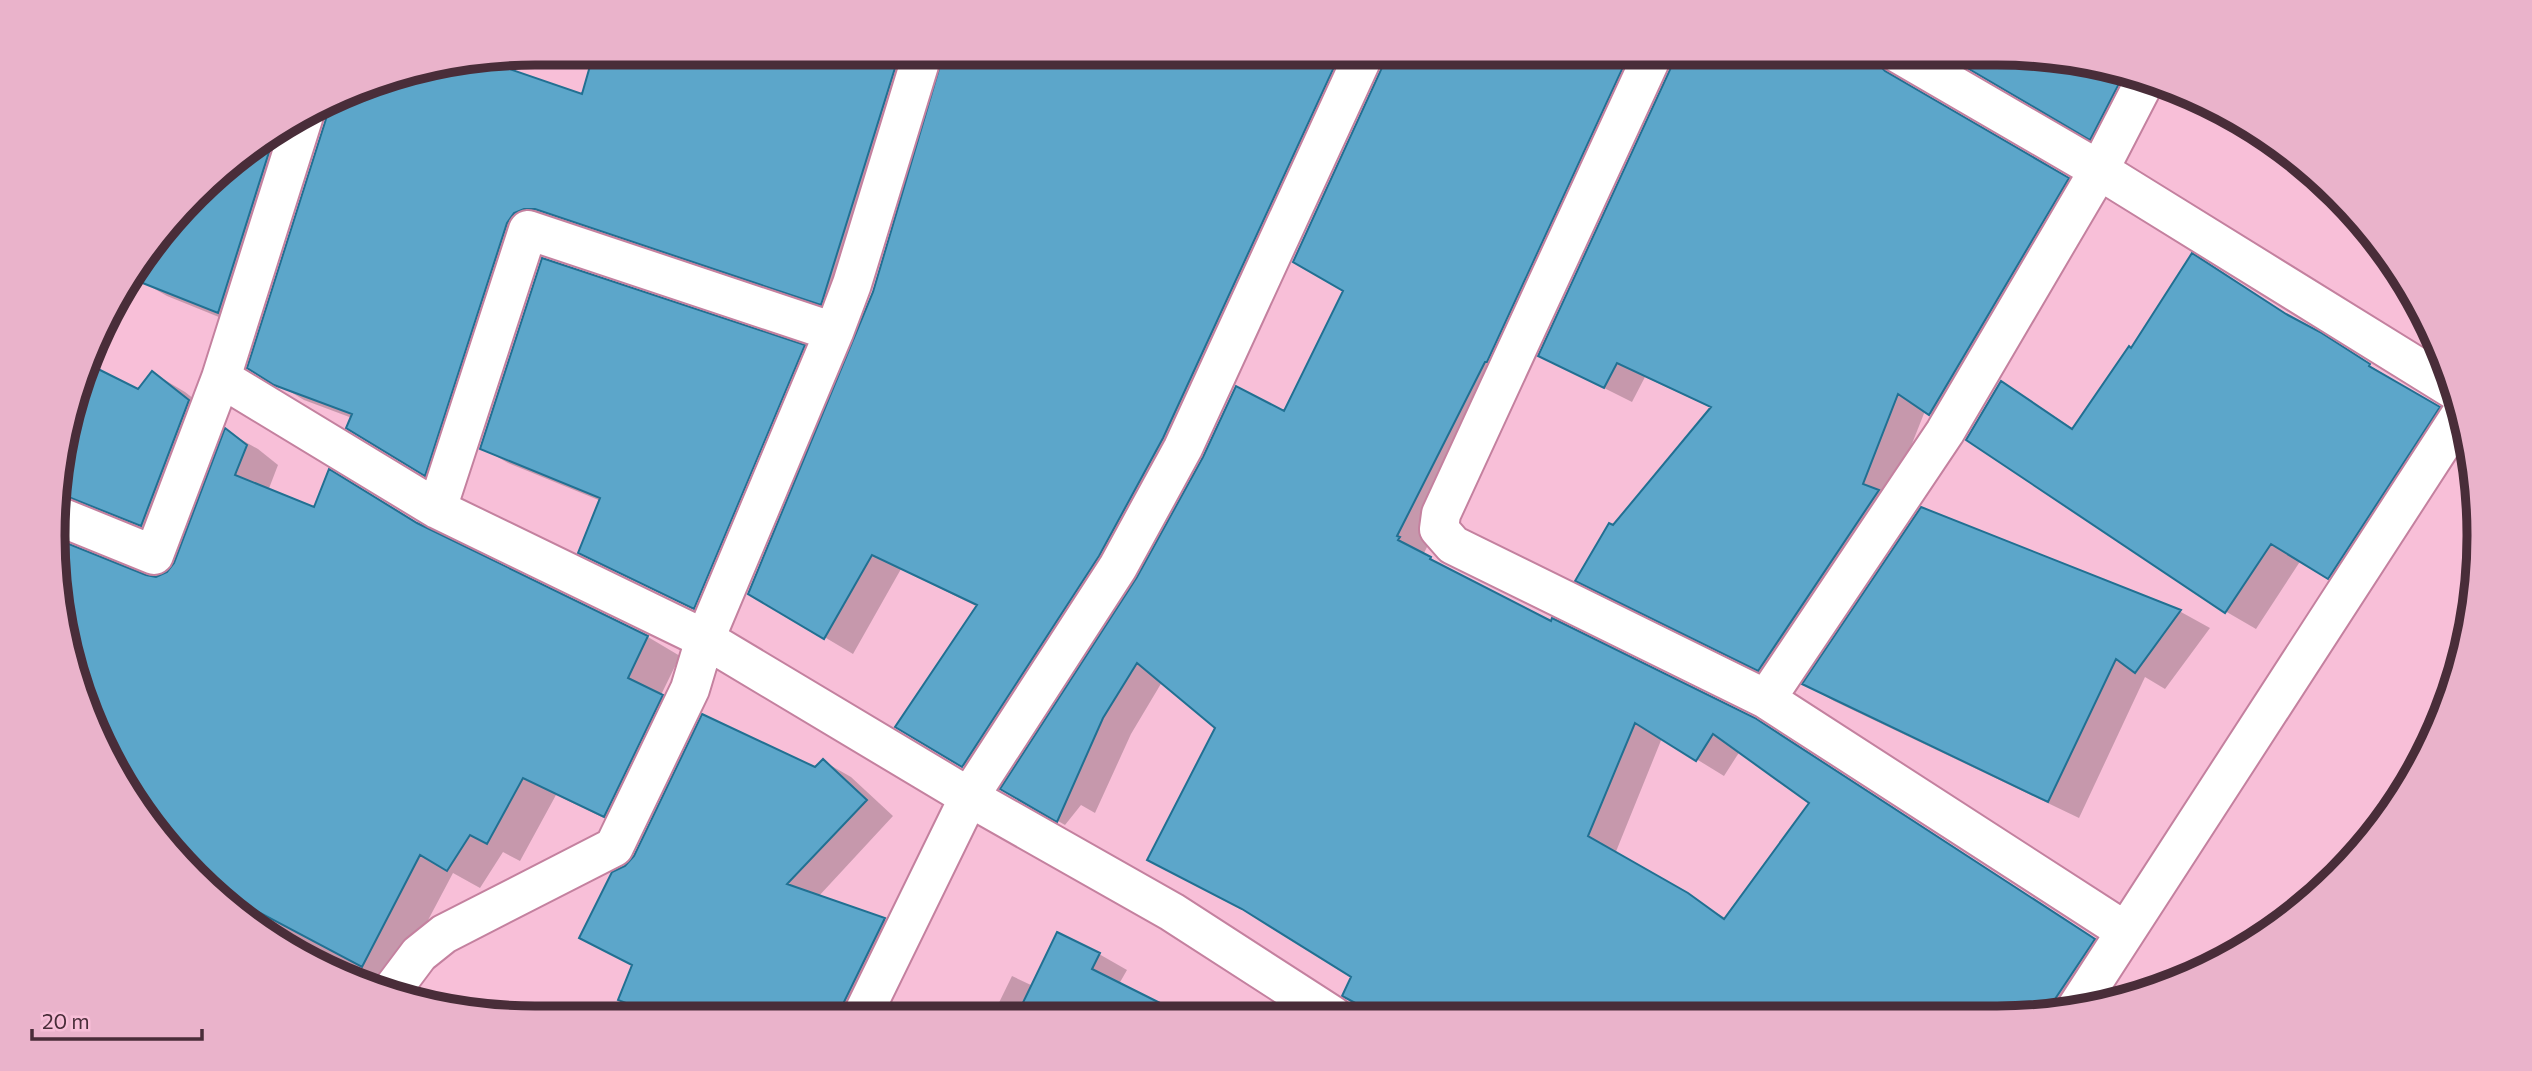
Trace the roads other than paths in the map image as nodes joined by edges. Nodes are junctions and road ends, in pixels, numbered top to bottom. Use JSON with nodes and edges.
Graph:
{"nodes":[{"id":1,"x":919,"y":65,"type":"edge"},
{"id":2,"x":1359,"y":65,"type":"edge"},
{"id":3,"x":1648,"y":65,"type":"edge"},
{"id":4,"x":1918,"y":65,"type":"edge"},
{"id":5,"x":2141,"y":88,"type":"edge"},
{"id":6,"x":300,"y":128,"type":"edge"},
{"id":7,"x":2099,"y":170,"type":"junction"},
{"id":8,"x":834,"y":332,"type":"junction"},
{"id":9,"x":221,"y":378,"type":"junction"},
{"id":10,"x":2441,"y":382,"type":"edge"},
{"id":11,"x":2454,"y":425,"type":"edge"},
{"id":12,"x":437,"y":509,"type":"junction"},
{"id":13,"x":66,"y":519,"type":"edge"},
{"id":14,"x":705,"y":639,"type":"junction"},
{"id":15,"x":1766,"y":699,"type":"junction"},
{"id":16,"x":969,"y":797,"type":"junction"},
{"id":17,"x":2125,"y":931,"type":"junction"},
{"id":18,"x":395,"y":984,"type":"edge"},
{"id":19,"x":2083,"y":998,"type":"edge"},
{"id":20,"x":867,"y":1006,"type":"edge"},
{"id":21,"x":1318,"y":1006,"type":"edge"}],
"edges":[{"from":1,"to":8,"type":"street"},
{"from":2,"to":16,"type":"street"},
{"from":3,"to":15,"type":"street"},
{"from":4,"to":7,"type":"street"},
{"from":5,"to":7,"type":"street"},
{"from":6,"to":9,"type":"street"},
{"from":7,"to":10,"type":"street"},
{"from":7,"to":15,"type":"street"},
{"from":8,"to":12,"type":"street"},
{"from":8,"to":14,"type":"street"},
{"from":9,"to":12,"type":"street"},
{"from":9,"to":13,"type":"street"},
{"from":11,"to":17,"type":"street"},
{"from":12,"to":14,"type":"street"},
{"from":14,"to":16,"type":"street"},
{"from":14,"to":18,"type":"street"},
{"from":15,"to":17,"type":"street"},
{"from":16,"to":20,"type":"street"},
{"from":16,"to":21,"type":"street"},
{"from":17,"to":19,"type":"street"}]}
